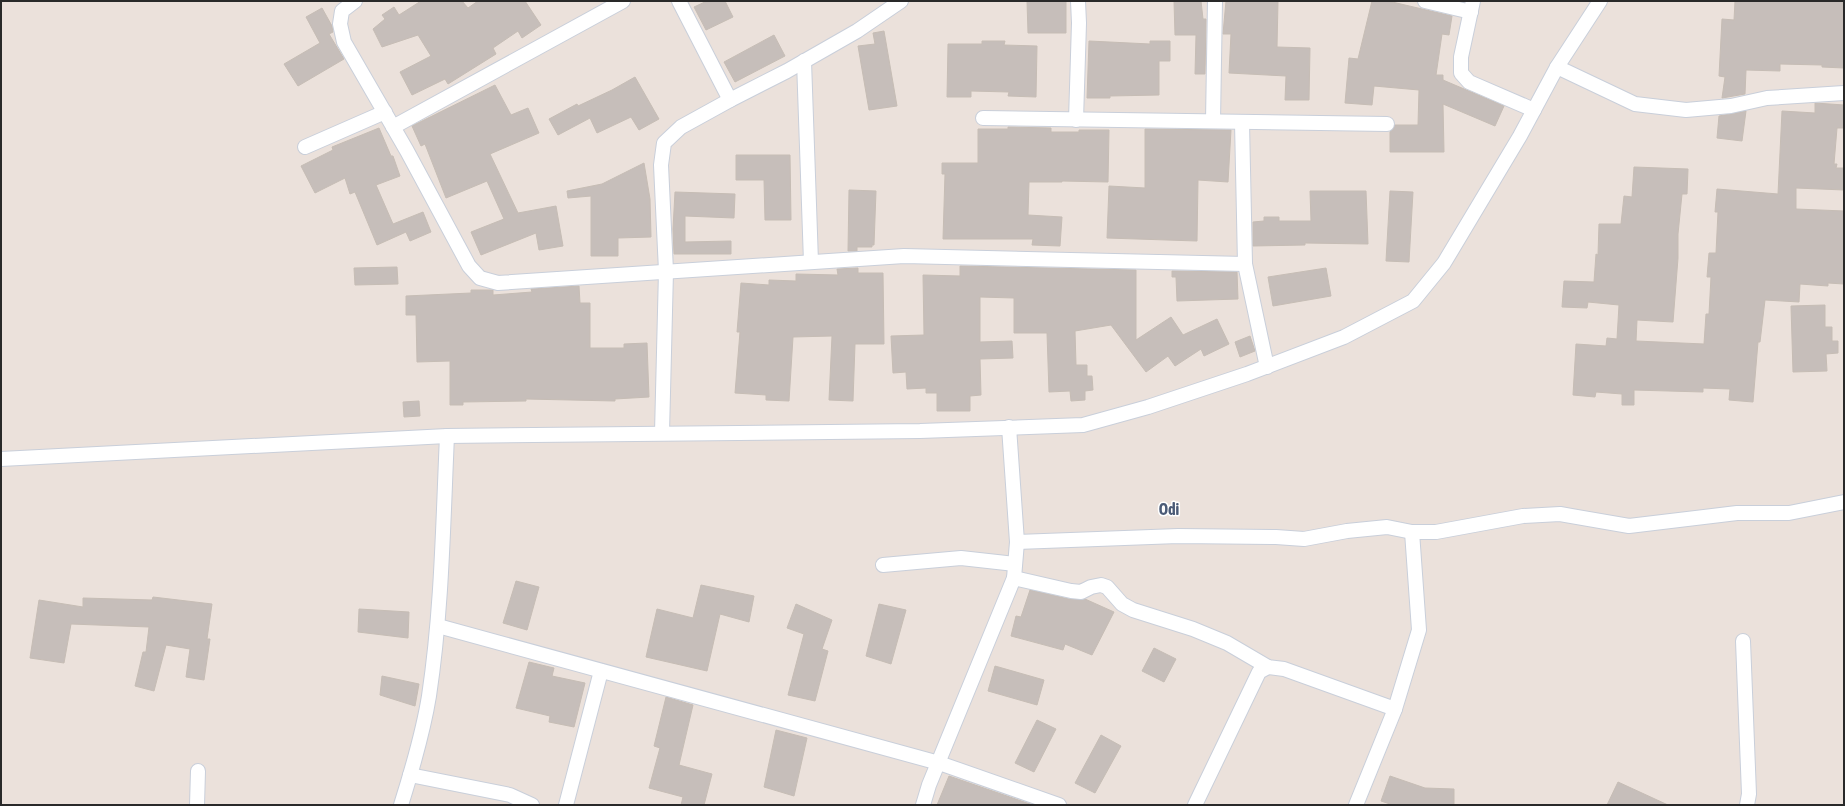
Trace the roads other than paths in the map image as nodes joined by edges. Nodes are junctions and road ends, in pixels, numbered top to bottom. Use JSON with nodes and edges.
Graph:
{"nodes":[{"id":1,"x":355,"y":1,"type":"edge"},
{"id":2,"x":623,"y":1,"type":"edge"},
{"id":3,"x":679,"y":1,"type":"edge"},
{"id":4,"x":901,"y":1,"type":"edge"},
{"id":5,"x":1078,"y":1,"type":"edge"},
{"id":6,"x":1215,"y":1,"type":"edge"},
{"id":7,"x":1425,"y":1,"type":"edge"},
{"id":8,"x":1600,"y":1,"type":"edge"},
{"id":9,"x":1472,"y":7,"type":"edge"},
{"id":10,"x":804,"y":61,"type":"junction"},
{"id":11,"x":1557,"y":67,"type":"junction"},
{"id":12,"x":1844,"y":93,"type":"edge"},
{"id":13,"x":730,"y":100,"type":"junction"},
{"id":14,"x":1534,"y":110,"type":"junction"},
{"id":15,"x":384,"y":112,"type":"junction"},
{"id":16,"x":983,"y":118,"type":"dead end"},
{"id":17,"x":1076,"y":120,"type":"junction"},
{"id":18,"x":1213,"y":121,"type":"junction"},
{"id":19,"x":1242,"y":122,"type":"junction"},
{"id":20,"x":1387,"y":124,"type":"dead end"},
{"id":21,"x":393,"y":127,"type":"junction"},
{"id":22,"x":305,"y":147,"type":"dead end"},
{"id":23,"x":811,"y":262,"type":"junction"},
{"id":24,"x":1245,"y":264,"type":"junction"},
{"id":25,"x":666,"y":271,"type":"junction"},
{"id":26,"x":1267,"y":366,"type":"junction"},
{"id":27,"x":1009,"y":427,"type":"junction"},
{"id":28,"x":662,"y":432,"type":"junction"},
{"id":29,"x":447,"y":436,"type":"junction"},
{"id":30,"x":1,"y":460,"type":"edge"},
{"id":31,"x":1844,"y":502,"type":"edge"},
{"id":32,"x":1412,"y":532,"type":"junction"},
{"id":33,"x":1017,"y":542,"type":"junction"},
{"id":34,"x":884,"y":565,"type":"dead end"},
{"id":35,"x":1015,"y":571,"type":"junction"},
{"id":36,"x":438,"y":626,"type":"junction"},
{"id":37,"x":1743,"y":641,"type":"dead end"},
{"id":38,"x":1268,"y":667,"type":"junction"},
{"id":39,"x":601,"y":671,"type":"junction"},
{"id":40,"x":1396,"y":708,"type":"junction"},
{"id":41,"x":939,"y":763,"type":"junction"},
{"id":42,"x":198,"y":771,"type":"dead end"},
{"id":43,"x":410,"y":776,"type":"junction"},
{"id":44,"x":197,"y":805,"type":"edge"},
{"id":45,"x":401,"y":805,"type":"edge"},
{"id":46,"x":532,"y":805,"type":"edge"},
{"id":47,"x":566,"y":805,"type":"edge"},
{"id":48,"x":923,"y":805,"type":"edge"},
{"id":49,"x":1059,"y":805,"type":"edge"},
{"id":50,"x":1195,"y":805,"type":"edge"},
{"id":51,"x":1356,"y":805,"type":"edge"},
{"id":52,"x":1747,"y":805,"type":"edge"}],
"edges":[{"from":1,"to":15,"type":"street"},
{"from":2,"to":21,"type":"street"},
{"from":3,"to":13,"type":"street"},
{"from":4,"to":10,"type":"street"},
{"from":5,"to":17,"type":"street"},
{"from":6,"to":18,"type":"street"},
{"from":7,"to":9,"type":"street"},
{"from":8,"to":11,"type":"street"},
{"from":9,"to":14,"type":"street"},
{"from":10,"to":13,"type":"street"},
{"from":10,"to":23,"type":"street"},
{"from":11,"to":12,"type":"street"},
{"from":11,"to":14,"type":"street"},
{"from":13,"to":25,"type":"street"},
{"from":14,"to":26,"type":"street"},
{"from":15,"to":21,"type":"street"},
{"from":15,"to":22,"type":"street"},
{"from":16,"to":17,"type":"street"},
{"from":17,"to":18,"type":"street"},
{"from":18,"to":19,"type":"street"},
{"from":19,"to":20,"type":"street"},
{"from":19,"to":24,"type":"street"},
{"from":21,"to":25,"type":"street"},
{"from":23,"to":24,"type":"street"},
{"from":23,"to":25,"type":"street"},
{"from":24,"to":26,"type":"street"},
{"from":25,"to":28,"type":"street"},
{"from":26,"to":27,"type":"street"},
{"from":27,"to":28,"type":"street"},
{"from":27,"to":33,"type":"street"},
{"from":28,"to":29,"type":"street"},
{"from":29,"to":30,"type":"street"},
{"from":29,"to":36,"type":"street"},
{"from":31,"to":32,"type":"street"},
{"from":32,"to":33,"type":"street"},
{"from":32,"to":40,"type":"street"},
{"from":33,"to":35,"type":"street"},
{"from":34,"to":35,"type":"street"},
{"from":35,"to":38,"type":"street"},
{"from":35,"to":41,"type":"street"},
{"from":36,"to":39,"type":"street"},
{"from":36,"to":43,"type":"street"},
{"from":37,"to":52,"type":"street"},
{"from":38,"to":40,"type":"street"},
{"from":38,"to":50,"type":"street"},
{"from":39,"to":41,"type":"street"},
{"from":39,"to":47,"type":"street"},
{"from":40,"to":51,"type":"street"},
{"from":41,"to":48,"type":"street"},
{"from":41,"to":49,"type":"street"},
{"from":42,"to":44,"type":"street"},
{"from":43,"to":45,"type":"street"},
{"from":43,"to":46,"type":"street"}]}
